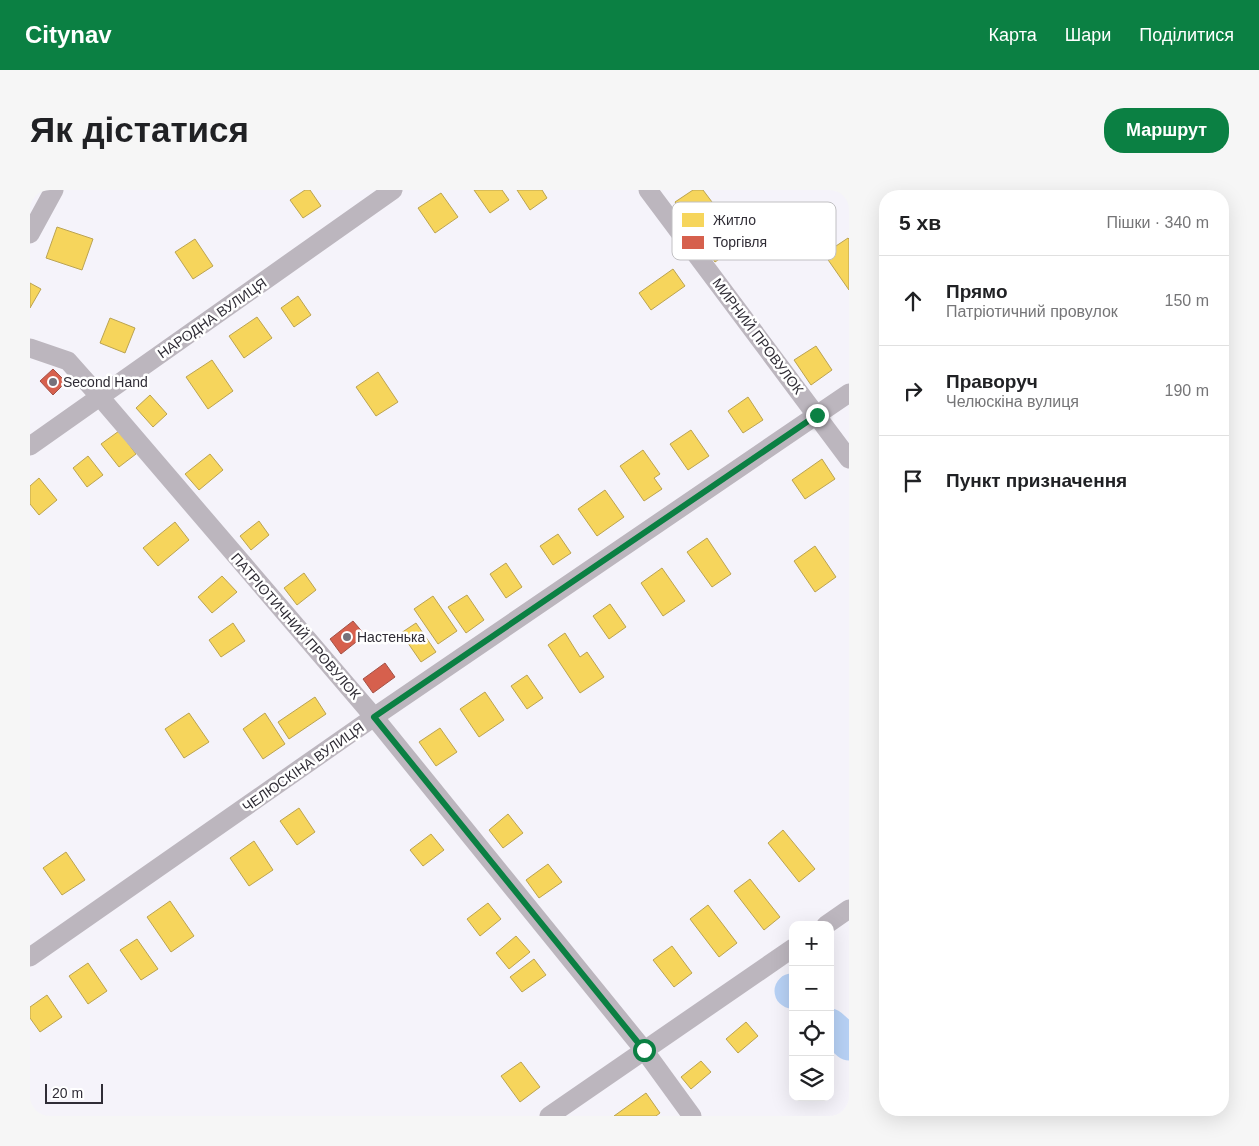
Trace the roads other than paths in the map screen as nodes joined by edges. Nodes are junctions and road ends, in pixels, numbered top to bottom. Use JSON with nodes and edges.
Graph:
{"nodes":[{"id":1,"x":54,"y":190,"type":"edge"},
{"id":2,"x":393,"y":190,"type":"edge"},
{"id":3,"x":648,"y":190,"type":"edge"},
{"id":4,"x":672,"y":222,"type":"edge"},
{"id":5,"x":30,"y":234,"type":"edge"},
{"id":6,"x":701,"y":260,"type":"edge"},
{"id":7,"x":30,"y":348,"type":"edge"},
{"id":8,"x":849,"y":392,"type":"edge"},
{"id":9,"x":100,"y":397,"type":"junction"},
{"id":10,"x":817,"y":415,"type":"junction"},
{"id":11,"x":30,"y":446,"type":"edge"},
{"id":12,"x":849,"y":459,"type":"edge"},
{"id":13,"x":374,"y":717,"type":"junction"},
{"id":14,"x":849,"y":909,"type":"edge"},
{"id":15,"x":832,"y":921,"type":"edge"},
{"id":16,"x":789,"y":951,"type":"edge"},
{"id":17,"x":30,"y":957,"type":"edge"},
{"id":18,"x":644,"y":1050,"type":"junction"},
{"id":19,"x":549,"y":1116,"type":"edge"},
{"id":20,"x":692,"y":1116,"type":"edge"}],
"edges":[{"from":1,"to":5,"type":"street"},
{"from":2,"to":9,"type":"street","name":"НАРОДНА ВУЛИЦЯ"},
{"from":3,"to":4,"type":"street","name":"МИРНИЙ ПРОВУЛОК"},
{"from":6,"to":10,"type":"street","name":"МИРНИЙ ПРОВУЛОК"},
{"from":7,"to":9,"type":"street","name":"ПАТРІОТИЧНИЙ ПРОВУЛОК"},
{"from":8,"to":10,"type":"street","name":"ЧЕЛЮСКІНА ВУЛИЦЯ"},
{"from":9,"to":11,"type":"street","name":"НАРОДНА ВУЛИЦЯ"},
{"from":9,"to":13,"type":"street","name":"ПАТРІОТИЧНИЙ ПРОВУЛОК"},
{"from":10,"to":12,"type":"street","name":"МИРНИЙ ПРОВУЛОК"},
{"from":10,"to":13,"type":"street","name":"ЧЕЛЮСКІНА ВУЛИЦЯ"},
{"from":13,"to":17,"type":"street","name":"ЧЕЛЮСКІНА ВУЛИЦЯ"},
{"from":13,"to":18,"type":"street","name":"ПАТРІОТИЧНИЙ ПРОВУЛОК"},
{"from":14,"to":15,"type":"street"},
{"from":16,"to":18,"type":"street"},
{"from":18,"to":19,"type":"street"},
{"from":18,"to":20,"type":"street","name":"ПАТРІОТИЧНИЙ ПРОВУЛОК"}]}
